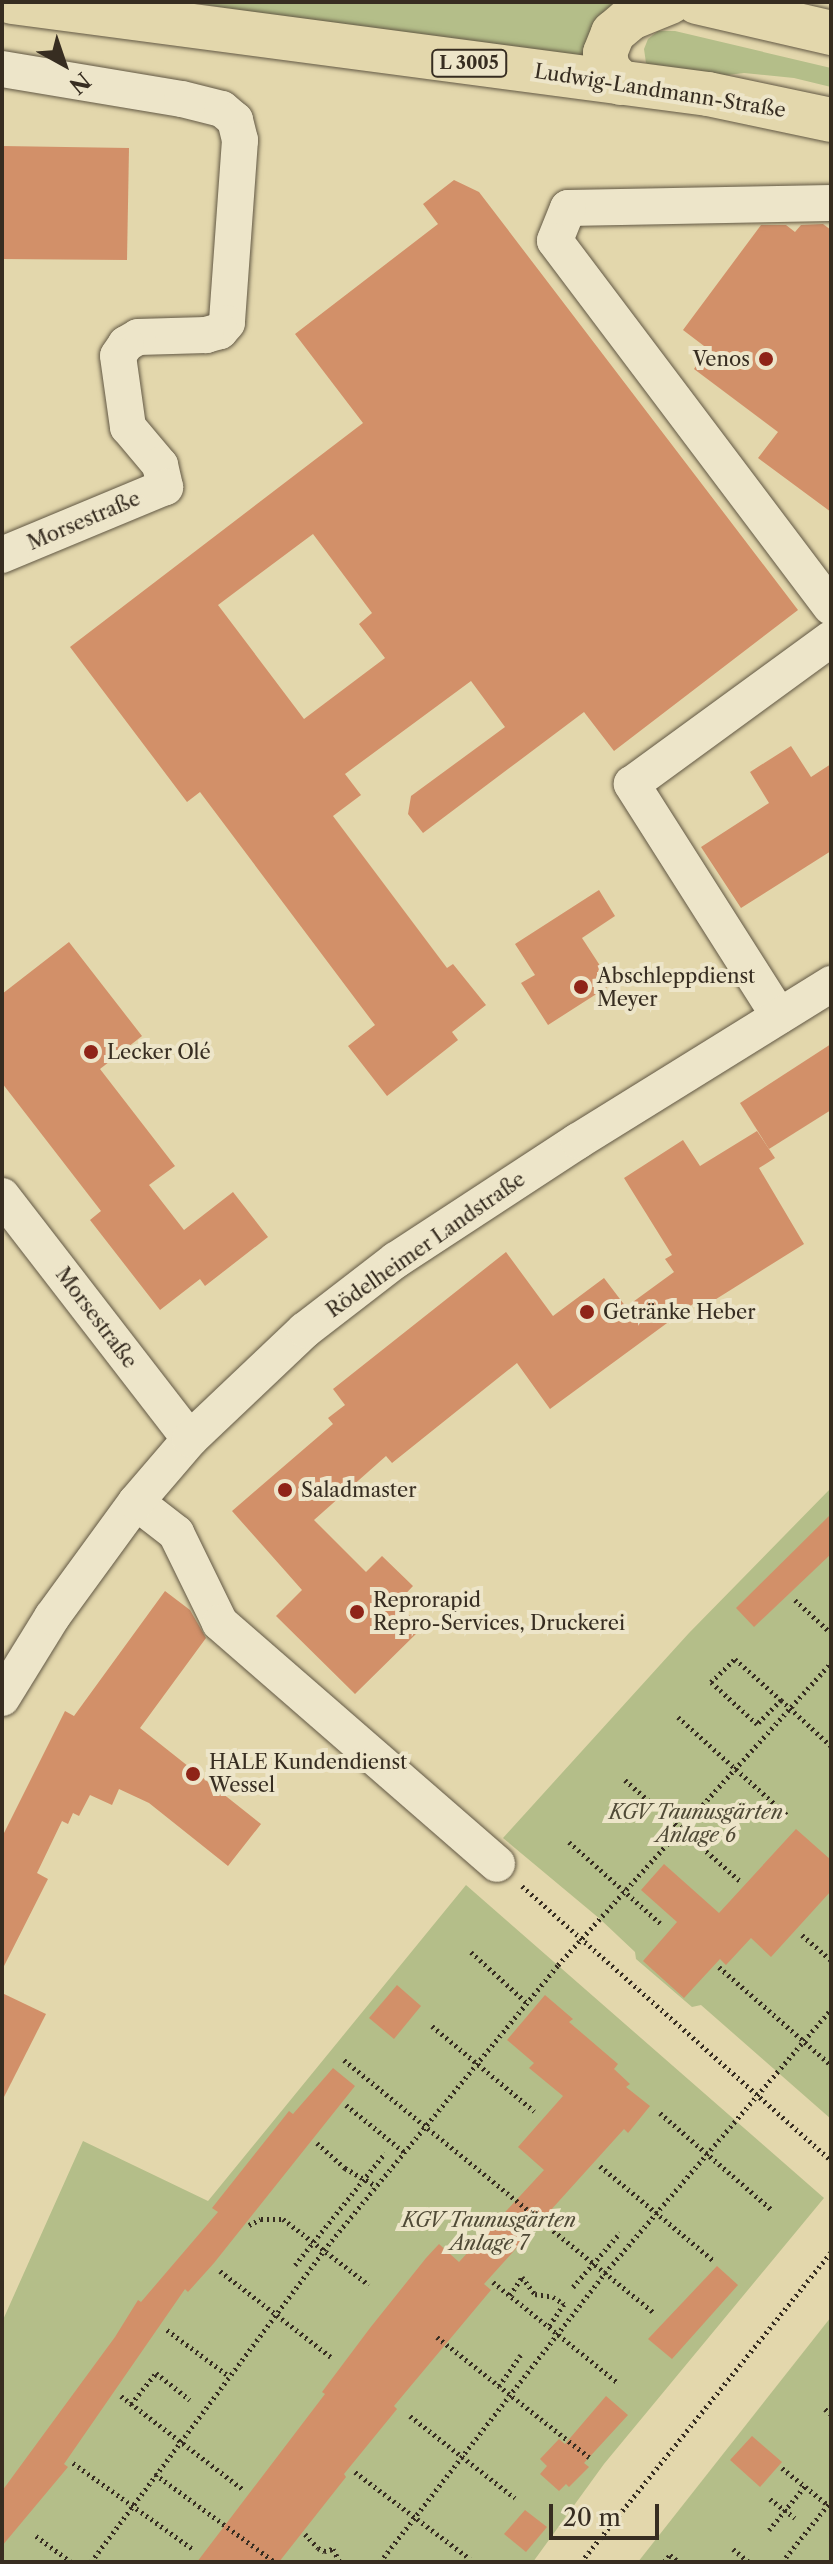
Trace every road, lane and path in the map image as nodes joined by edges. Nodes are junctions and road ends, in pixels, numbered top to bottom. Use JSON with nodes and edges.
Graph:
{"nodes":[{"id":1,"x":12,"y":2,"type":"edge"},
{"id":2,"x":670,"y":2,"type":"edge"},
{"id":3,"x":697,"y":2,"type":"edge"},
{"id":4,"x":831,"y":33,"type":"edge"},
{"id":5,"x":2,"y":69,"type":"edge"},
{"id":6,"x":621,"y":83,"type":"junction"},
{"id":7,"x":831,"y":120,"type":"edge"},
{"id":8,"x":831,"y":203,"type":"edge"},
{"id":9,"x":2,"y":555,"type":"edge"},
{"id":10,"x":831,"y":607,"type":"edge"},
{"id":11,"x":831,"y":639,"type":"edge"},
{"id":12,"x":831,"y":984,"type":"edge"},
{"id":13,"x":779,"y":1016,"type":"junction"},
{"id":14,"x":2,"y":1196,"type":"edge"},
{"id":15,"x":190,"y":1439,"type":"junction"},
{"id":16,"x":136,"y":1502,"type":"junction"},
{"id":17,"x":795,"y":1600,"type":"dead end"},
{"id":18,"x":831,"y":1633,"type":"edge"},
{"id":19,"x":831,"y":1663,"type":"edge"},
{"id":20,"x":2,"y":1698,"type":"edge"},
{"id":21,"x":781,"y":1700,"type":"junction"},
{"id":22,"x":789,"y":1707,"type":"junction"},
{"id":23,"x":678,"y":1717,"type":"dead end"},
{"id":24,"x":831,"y":1746,"type":"edge"},
{"id":25,"x":735,"y":1767,"type":"junction"},
{"id":26,"x":625,"y":1780,"type":"dead end"},
{"id":27,"x":789,"y":1817,"type":"dead end"},
{"id":28,"x":680,"y":1828,"type":"junction"},
{"id":29,"x":569,"y":1842,"type":"dead end"},
{"id":30,"x":497,"y":1864,"type":"joint"},
{"id":31,"x":740,"y":1881,"type":"dead end"},
{"id":32,"x":625,"y":1890,"type":"junction"},
{"id":33,"x":662,"y":1925,"type":"dead end"},
{"id":34,"x":802,"y":1935,"type":"dead end"},
{"id":35,"x":582,"y":1940,"type":"junction"},
{"id":36,"x":471,"y":1952,"type":"dead end"},
{"id":37,"x":831,"y":1960,"type":"edge"},
{"id":38,"x":719,"y":1967,"type":"dead end"},
{"id":39,"x":527,"y":2003,"type":"junction"},
{"id":40,"x":831,"y":2009,"type":"edge"},
{"id":41,"x":432,"y":2026,"type":"dead end"},
{"id":42,"x":803,"y":2041,"type":"junction"},
{"id":43,"x":344,"y":2060,"type":"dead end"},
{"id":44,"x":477,"y":2063,"type":"junction"},
{"id":45,"x":831,"y":2065,"type":"edge"},
{"id":46,"x":755,"y":2095,"type":"junction"},
{"id":47,"x":346,"y":2105,"type":"dead end"},
{"id":48,"x":534,"y":2111,"type":"dead end"},
{"id":49,"x":660,"y":2113,"type":"dead end"},
{"id":50,"x":425,"y":2126,"type":"junction"},
{"id":51,"x":317,"y":2143,"type":"dead end"},
{"id":52,"x":404,"y":2152,"type":"junction"},
{"id":53,"x":706,"y":2152,"type":"junction"},
{"id":54,"x":385,"y":2153,"type":"dead end"},
{"id":55,"x":831,"y":2160,"type":"edge"},
{"id":56,"x":600,"y":2166,"type":"dead end"},
{"id":57,"x":364,"y":2178,"type":"junction"},
{"id":58,"x":376,"y":2186,"type":"junction"},
{"id":59,"x":771,"y":2209,"type":"dead end"},
{"id":60,"x":656,"y":2212,"type":"junction"},
{"id":61,"x":249,"y":2225,"type":"dead end"},
{"id":62,"x":620,"y":2233,"type":"dead end"},
{"id":63,"x":313,"y":2241,"type":"junction"},
{"id":64,"x":324,"y":2250,"type":"junction"},
{"id":65,"x":831,"y":2252,"type":"edge"},
{"id":66,"x":714,"y":2261,"type":"dead end"},
{"id":67,"x":594,"y":2264,"type":"junction"},
{"id":68,"x":295,"y":2265,"type":"dead end"},
{"id":69,"x":220,"y":2271,"type":"dead end"},
{"id":70,"x":605,"y":2273,"type":"junction"},
{"id":71,"x":493,"y":2282,"type":"dead end"},
{"id":72,"x":369,"y":2285,"type":"dead end"},
{"id":73,"x":573,"y":2287,"type":"dead end"},
{"id":74,"x":510,"y":2295,"type":"junction"},
{"id":75,"x":653,"y":2312,"type":"dead end"},
{"id":76,"x":276,"y":2314,"type":"junction"},
{"id":77,"x":549,"y":2326,"type":"junction"},
{"id":78,"x":167,"y":2330,"type":"dead end"},
{"id":79,"x":557,"y":2333,"type":"junction"},
{"id":80,"x":437,"y":2337,"type":"dead end"},
{"id":81,"x":521,"y":2355,"type":"dead end"},
{"id":82,"x":331,"y":2357,"type":"dead end"},
{"id":83,"x":229,"y":2376,"type":"junction"},
{"id":84,"x":618,"y":2383,"type":"dead end"},
{"id":85,"x":499,"y":2386,"type":"junction"},
{"id":86,"x":508,"y":2394,"type":"junction"},
{"id":87,"x":121,"y":2396,"type":"dead end"},
{"id":88,"x":190,"y":2400,"type":"dead end"},
{"id":89,"x":131,"y":2404,"type":"junction"},
{"id":90,"x":825,"y":2409,"type":"dead end"},
{"id":91,"x":831,"y":2414,"type":"edge"},
{"id":92,"x":410,"y":2416,"type":"dead end"},
{"id":93,"x":180,"y":2441,"type":"junction"},
{"id":94,"x":459,"y":2456,"type":"junction"},
{"id":95,"x":589,"y":2457,"type":"dead end"},
{"id":96,"x":73,"y":2463,"type":"dead end"},
{"id":97,"x":782,"y":2468,"type":"dead end"},
{"id":98,"x":355,"y":2472,"type":"dead end"},
{"id":99,"x":155,"y":2474,"type":"junction"},
{"id":100,"x":805,"y":2486,"type":"junction"},
{"id":101,"x":244,"y":2490,"type":"dead end"},
{"id":102,"x":515,"y":2498,"type":"dead end"},
{"id":103,"x":770,"y":2499,"type":"dead end"},
{"id":104,"x":829,"y":2503,"type":"edge"},
{"id":105,"x":132,"y":2506,"type":"junction"},
{"id":106,"x":785,"y":2511,"type":"junction"},
{"id":107,"x":414,"y":2516,"type":"junction"},
{"id":108,"x":795,"y":2518,"type":"dead end"},
{"id":109,"x":769,"y":2530,"type":"dead end"},
{"id":110,"x":305,"y":2534,"type":"dead end"},
{"id":111,"x":36,"y":2536,"type":"dead end"},
{"id":112,"x":733,"y":2549,"type":"dead end"},
{"id":113,"x":194,"y":2550,"type":"dead end"},
{"id":114,"x":470,"y":2559,"type":"dead end"},
{"id":115,"x":71,"y":2562,"type":"edge"},
{"id":116,"x":91,"y":2562,"type":"edge"},
{"id":117,"x":275,"y":2562,"type":"edge"},
{"id":118,"x":340,"y":2562,"type":"edge"},
{"id":119,"x":380,"y":2562,"type":"edge"},
{"id":120,"x":581,"y":2562,"type":"edge"},
{"id":121,"x":664,"y":2562,"type":"edge"},
{"id":122,"x":679,"y":2562,"type":"edge"},
{"id":123,"x":749,"y":2562,"type":"edge"},
{"id":124,"x":782,"y":2562,"type":"edge"}],
"edges":[{"from":1,"to":6,"type":"main road","name":"Ludwig-Landmann-Straße","number":"L 3005"},
{"from":2,"to":6,"type":"main road"},
{"from":3,"to":4,"type":"main road"},
{"from":5,"to":9,"type":"street","name":"Morsestraße"},
{"from":6,"to":7,"type":"main road","name":"Ludwig-Landmann-Straße","number":"L 3005"},
{"from":8,"to":10,"type":"street"},
{"from":11,"to":13,"type":"street"},
{"from":12,"to":13,"type":"street","name":"Rödelheimer Landstraße"},
{"from":13,"to":15,"type":"street","name":"Rödelheimer Landstraße"},
{"from":14,"to":15,"type":"street","name":"Morsestraße"},
{"from":15,"to":16,"type":"street","name":"Rödelheimer Landstraße"},
{"from":16,"to":20,"type":"street","name":"Rödelheimer Landstraße"},
{"from":16,"to":30,"type":"street"},
{"from":17,"to":18,"type":"path"},
{"from":19,"to":22,"type":"path"},
{"from":21,"to":21,"type":"path"},
{"from":21,"to":22,"type":"path"},
{"from":22,"to":24,"type":"path"},
{"from":22,"to":25,"type":"path"},
{"from":23,"to":25,"type":"path"},
{"from":25,"to":27,"type":"path"},
{"from":25,"to":28,"type":"path"},
{"from":26,"to":28,"type":"path"},
{"from":28,"to":31,"type":"path"},
{"from":28,"to":32,"type":"path"},
{"from":29,"to":32,"type":"path"},
{"from":30,"to":35,"type":"path"},
{"from":32,"to":33,"type":"path"},
{"from":32,"to":35,"type":"path"},
{"from":34,"to":37,"type":"path"},
{"from":35,"to":39,"type":"path"},
{"from":35,"to":46,"type":"path"},
{"from":36,"to":39,"type":"path"},
{"from":38,"to":42,"type":"path"},
{"from":39,"to":44,"type":"path"},
{"from":40,"to":42,"type":"path"},
{"from":41,"to":44,"type":"path"},
{"from":42,"to":45,"type":"path"},
{"from":42,"to":46,"type":"path"},
{"from":43,"to":50,"type":"path"},
{"from":44,"to":48,"type":"path"},
{"from":44,"to":50,"type":"path"},
{"from":46,"to":53,"type":"path"},
{"from":46,"to":55,"type":"path"},
{"from":47,"to":52,"type":"path"},
{"from":49,"to":53,"type":"path"},
{"from":50,"to":52,"type":"path"},
{"from":50,"to":67,"type":"path"},
{"from":51,"to":57,"type":"path"},
{"from":52,"to":58,"type":"path"},
{"from":53,"to":59,"type":"path"},
{"from":53,"to":60,"type":"path"},
{"from":54,"to":57,"type":"path"},
{"from":56,"to":60,"type":"path"},
{"from":57,"to":58,"type":"path"},
{"from":57,"to":63,"type":"path"},
{"from":58,"to":64,"type":"path"},
{"from":60,"to":66,"type":"path"},
{"from":60,"to":70,"type":"path"},
{"from":61,"to":63,"type":"path"},
{"from":62,"to":67,"type":"path"},
{"from":63,"to":64,"type":"path"},
{"from":63,"to":68,"type":"path"},
{"from":64,"to":72,"type":"path"},
{"from":64,"to":76,"type":"path"},
{"from":65,"to":120,"type":"path"},
{"from":67,"to":70,"type":"path"},
{"from":67,"to":73,"type":"path"},
{"from":69,"to":76,"type":"path"},
{"from":70,"to":75,"type":"path"},
{"from":70,"to":79,"type":"path"},
{"from":71,"to":74,"type":"path"},
{"from":74,"to":77,"type":"path"},
{"from":74,"to":77,"type":"path"},
{"from":76,"to":82,"type":"path"},
{"from":76,"to":83,"type":"path"},
{"from":77,"to":79,"type":"path"},
{"from":78,"to":83,"type":"path"},
{"from":79,"to":84,"type":"path"},
{"from":79,"to":86,"type":"path"},
{"from":80,"to":85,"type":"path"},
{"from":81,"to":85,"type":"path"},
{"from":83,"to":93,"type":"path"},
{"from":85,"to":86,"type":"path"},
{"from":86,"to":94,"type":"path"},
{"from":86,"to":95,"type":"path"},
{"from":87,"to":89,"type":"path"},
{"from":88,"to":89,"type":"path"},
{"from":89,"to":93,"type":"path"},
{"from":90,"to":91,"type":"path"},
{"from":92,"to":94,"type":"path"},
{"from":93,"to":99,"type":"path"},
{"from":93,"to":101,"type":"path"},
{"from":94,"to":102,"type":"path"},
{"from":94,"to":107,"type":"path"},
{"from":96,"to":105,"type":"path"},
{"from":97,"to":100,"type":"path"},
{"from":98,"to":107,"type":"path"},
{"from":99,"to":105,"type":"path"},
{"from":99,"to":117,"type":"path"},
{"from":100,"to":104,"type":"path"},
{"from":100,"to":106,"type":"path"},
{"from":103,"to":106,"type":"path"},
{"from":104,"to":124,"type":"path"},
{"from":105,"to":113,"type":"path"},
{"from":105,"to":116,"type":"path"},
{"from":106,"to":108,"type":"path"},
{"from":106,"to":109,"type":"path"},
{"from":107,"to":114,"type":"path"},
{"from":107,"to":119,"type":"path"},
{"from":110,"to":118,"type":"path"},
{"from":111,"to":115,"type":"path"},
{"from":112,"to":123,"type":"path"},
{"from":121,"to":122,"type":"path"}]}
